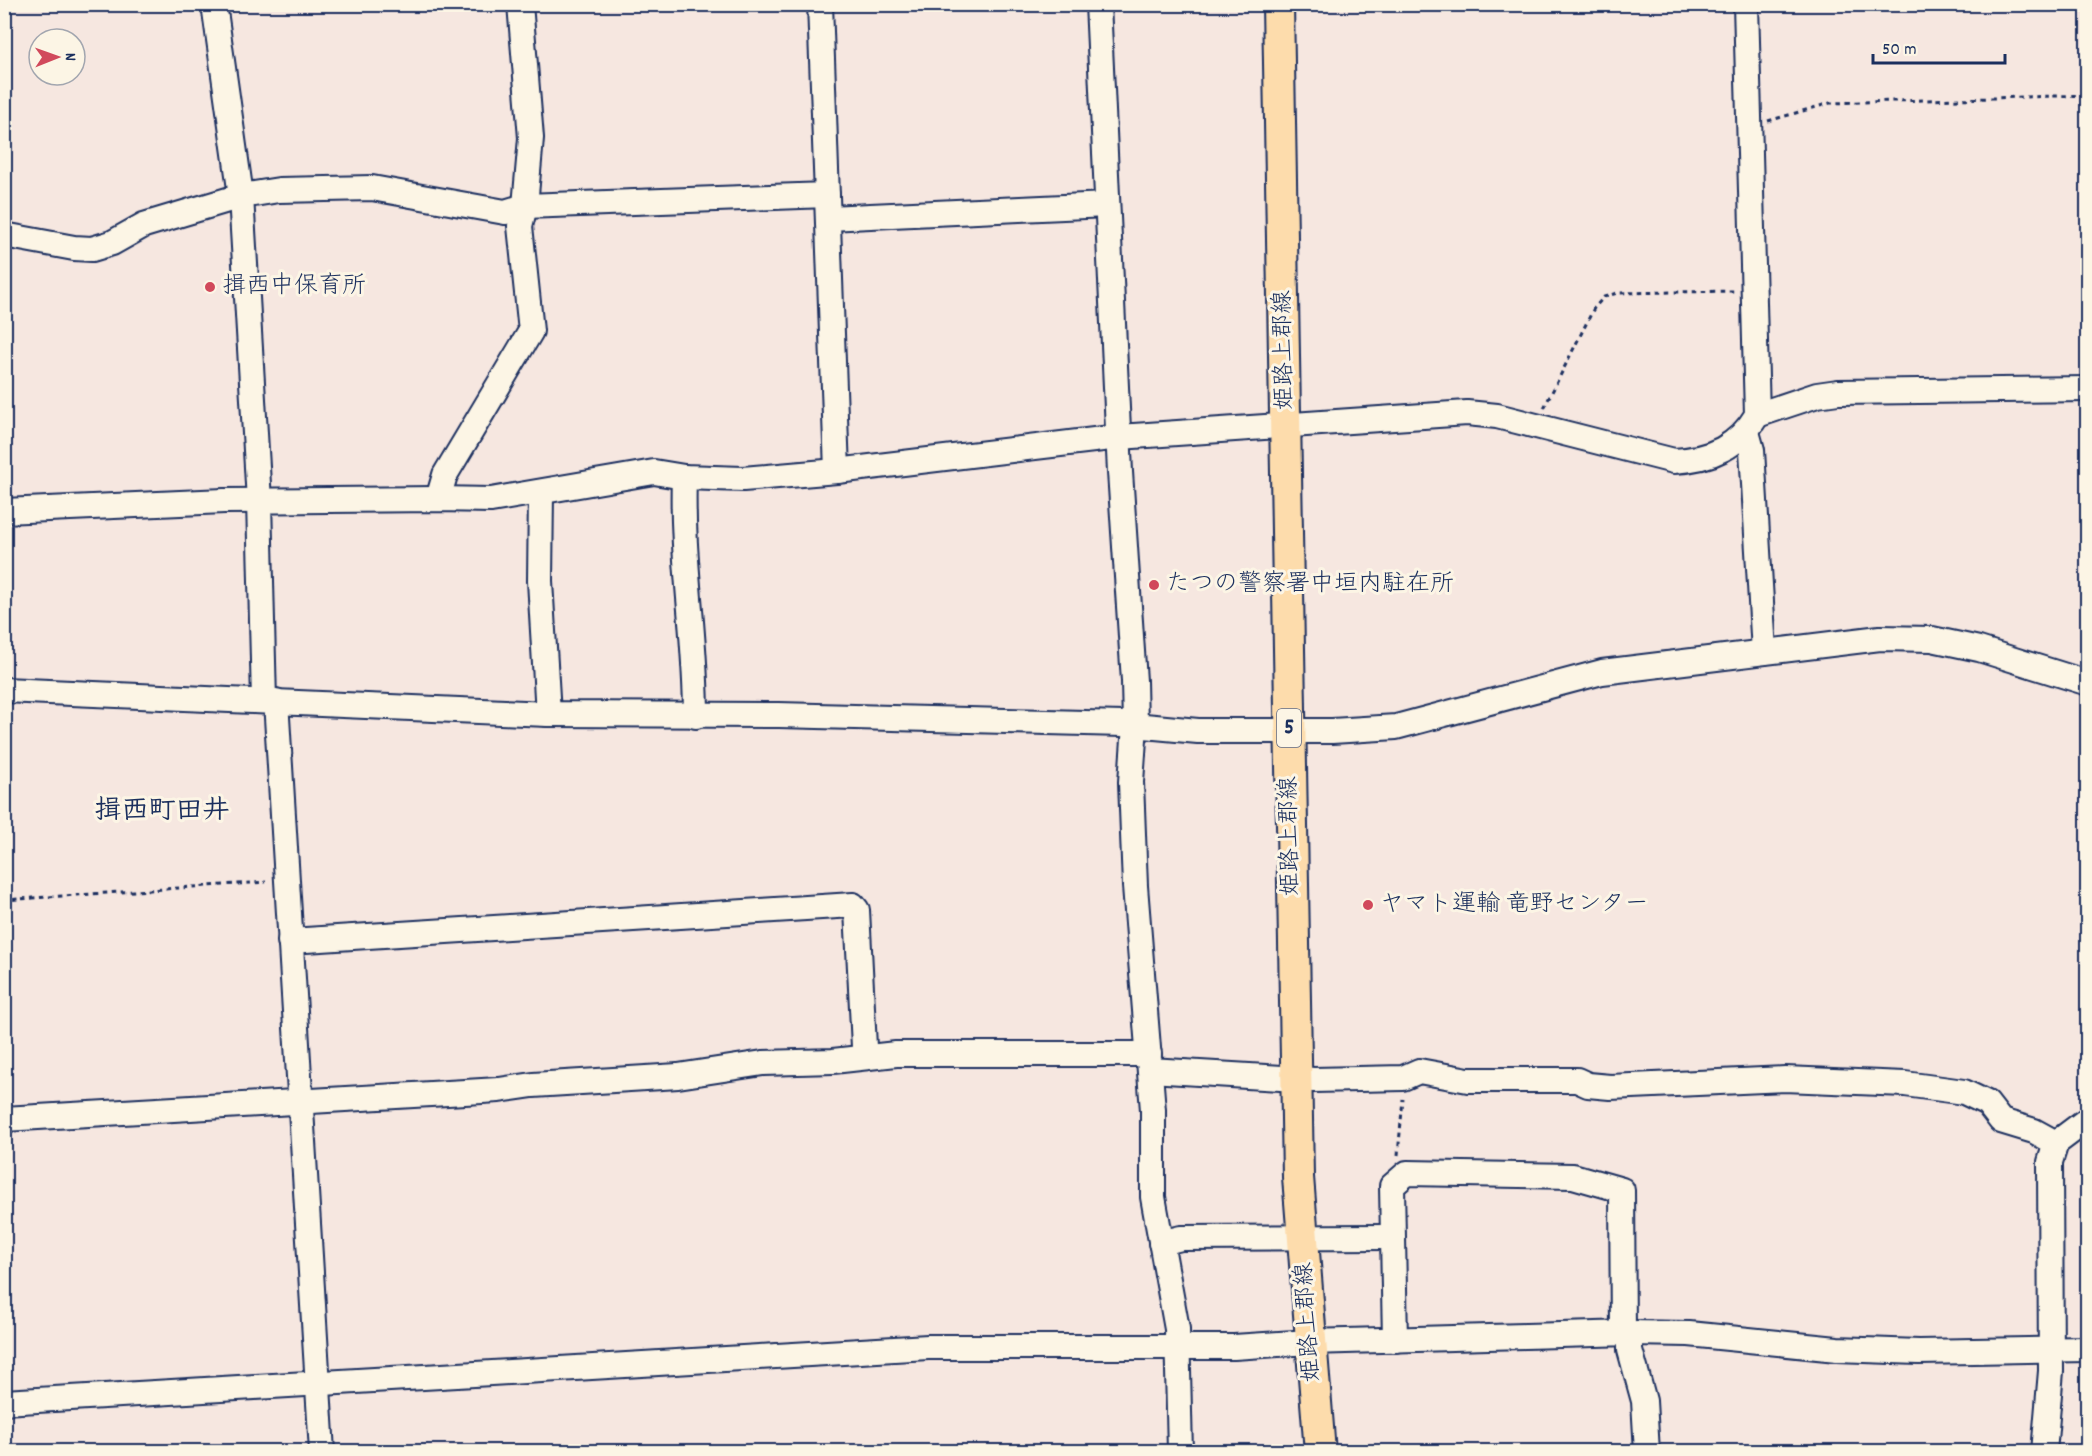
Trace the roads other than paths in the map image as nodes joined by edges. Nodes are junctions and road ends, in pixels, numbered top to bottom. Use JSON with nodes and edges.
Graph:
{"nodes":[{"id":1,"x":214,"y":4,"type":"edge"},
{"id":2,"x":520,"y":4,"type":"edge"},
{"id":3,"x":820,"y":4,"type":"edge"},
{"id":4,"x":1098,"y":4,"type":"edge"},
{"id":5,"x":1278,"y":4,"type":"edge"},
{"id":6,"x":1746,"y":4,"type":"edge"},
{"id":7,"x":241,"y":196,"type":"junction"},
{"id":8,"x":1107,"y":205,"type":"junction"},
{"id":9,"x":525,"y":206,"type":"junction"},
{"id":10,"x":827,"y":206,"type":"junction"},
{"id":11,"x":4,"y":235,"type":"edge"},
{"id":12,"x":2088,"y":389,"type":"edge"},
{"id":13,"x":1287,"y":424,"type":"junction"},
{"id":14,"x":1752,"y":424,"type":"junction"},
{"id":15,"x":1119,"y":437,"type":"junction"},
{"id":16,"x":837,"y":471,"type":"junction"},
{"id":17,"x":684,"y":477,"type":"junction"},
{"id":18,"x":541,"y":493,"type":"junction"},
{"id":19,"x":438,"y":499,"type":"junction"},
{"id":20,"x":259,"y":501,"type":"junction"},
{"id":21,"x":4,"y":512,"type":"edge"},
{"id":22,"x":1764,"y":652,"type":"junction"},
{"id":23,"x":2088,"y":683,"type":"edge"},
{"id":24,"x":4,"y":690,"type":"edge"},
{"id":25,"x":270,"y":701,"type":"junction"},
{"id":26,"x":548,"y":714,"type":"junction"},
{"id":27,"x":696,"y":716,"type":"junction"},
{"id":28,"x":1135,"y":725,"type":"junction"},
{"id":29,"x":1289,"y":730,"type":"junction"},
{"id":30,"x":290,"y":941,"type":"junction"},
{"id":31,"x":868,"y":1056,"type":"junction"},
{"id":32,"x":1149,"y":1062,"type":"junction"},
{"id":33,"x":1296,"y":1079,"type":"junction"},
{"id":34,"x":301,"y":1101,"type":"junction"},
{"id":35,"x":4,"y":1119,"type":"edge"},
{"id":36,"x":2088,"y":1119,"type":"edge"},
{"id":37,"x":2056,"y":1143,"type":"junction"},
{"id":38,"x":1302,"y":1237,"type":"junction"},
{"id":39,"x":1392,"y":1237,"type":"junction"},
{"id":40,"x":1161,"y":1243,"type":"junction"},
{"id":41,"x":1626,"y":1333,"type":"junction"},
{"id":42,"x":1395,"y":1340,"type":"junction"},
{"id":43,"x":1310,"y":1342,"type":"junction"},
{"id":44,"x":1179,"y":1346,"type":"junction"},
{"id":45,"x":2052,"y":1349,"type":"junction"},
{"id":46,"x":2088,"y":1349,"type":"edge"},
{"id":47,"x":318,"y":1385,"type":"junction"},
{"id":48,"x":4,"y":1402,"type":"edge"},
{"id":49,"x":322,"y":1452,"type":"edge"},
{"id":50,"x":1180,"y":1452,"type":"edge"},
{"id":51,"x":1320,"y":1452,"type":"edge"},
{"id":52,"x":1647,"y":1452,"type":"edge"},
{"id":53,"x":2044,"y":1452,"type":"edge"}],
"edges":[{"from":1,"to":7,"type":"street"},
{"from":2,"to":9,"type":"street"},
{"from":3,"to":10,"type":"street"},
{"from":4,"to":8,"type":"street"},
{"from":5,"to":13,"type":"main road","name":"姫路上郡線","number":"5"},
{"from":6,"to":14,"type":"street"},
{"from":7,"to":9,"type":"street"},
{"from":7,"to":11,"type":"street"},
{"from":7,"to":20,"type":"street"},
{"from":8,"to":10,"type":"street"},
{"from":8,"to":15,"type":"street"},
{"from":9,"to":10,"type":"street"},
{"from":9,"to":19,"type":"street"},
{"from":10,"to":16,"type":"street"},
{"from":12,"to":14,"type":"street"},
{"from":13,"to":14,"type":"street"},
{"from":13,"to":15,"type":"street"},
{"from":13,"to":29,"type":"main road","name":"姫路上郡線","number":"5"},
{"from":14,"to":22,"type":"street"},
{"from":15,"to":16,"type":"street"},
{"from":15,"to":28,"type":"street"},
{"from":16,"to":17,"type":"street"},
{"from":17,"to":18,"type":"street"},
{"from":17,"to":27,"type":"street"},
{"from":18,"to":19,"type":"street"},
{"from":18,"to":26,"type":"street"},
{"from":19,"to":20,"type":"street"},
{"from":20,"to":21,"type":"street"},
{"from":20,"to":25,"type":"street"},
{"from":22,"to":23,"type":"street"},
{"from":22,"to":29,"type":"street"},
{"from":24,"to":25,"type":"street"},
{"from":25,"to":26,"type":"street"},
{"from":25,"to":30,"type":"street"},
{"from":26,"to":27,"type":"street"},
{"from":27,"to":28,"type":"street"},
{"from":28,"to":29,"type":"street"},
{"from":28,"to":32,"type":"street"},
{"from":29,"to":33,"type":"main road","name":"姫路上郡線","number":"5"},
{"from":30,"to":31,"type":"street"},
{"from":30,"to":34,"type":"street"},
{"from":31,"to":32,"type":"street"},
{"from":31,"to":34,"type":"street"},
{"from":32,"to":33,"type":"street"},
{"from":32,"to":40,"type":"street"},
{"from":33,"to":37,"type":"street"},
{"from":33,"to":38,"type":"main road","name":"姫路上郡線","number":"5"},
{"from":34,"to":35,"type":"street"},
{"from":34,"to":47,"type":"street"},
{"from":36,"to":37,"type":"street"},
{"from":37,"to":45,"type":"street"},
{"from":38,"to":39,"type":"street"},
{"from":38,"to":40,"type":"street"},
{"from":38,"to":43,"type":"main road","name":"姫路上郡線","number":"5"},
{"from":39,"to":41,"type":"street"},
{"from":39,"to":42,"type":"street"},
{"from":40,"to":44,"type":"street"},
{"from":41,"to":42,"type":"street"},
{"from":41,"to":45,"type":"street"},
{"from":41,"to":52,"type":"street"},
{"from":42,"to":43,"type":"street"},
{"from":43,"to":44,"type":"street"},
{"from":43,"to":51,"type":"main road","name":"姫路上郡線","number":"5"},
{"from":44,"to":47,"type":"street"},
{"from":44,"to":50,"type":"street"},
{"from":45,"to":46,"type":"street"},
{"from":45,"to":53,"type":"street"},
{"from":47,"to":48,"type":"street"},
{"from":47,"to":49,"type":"street"}]}
